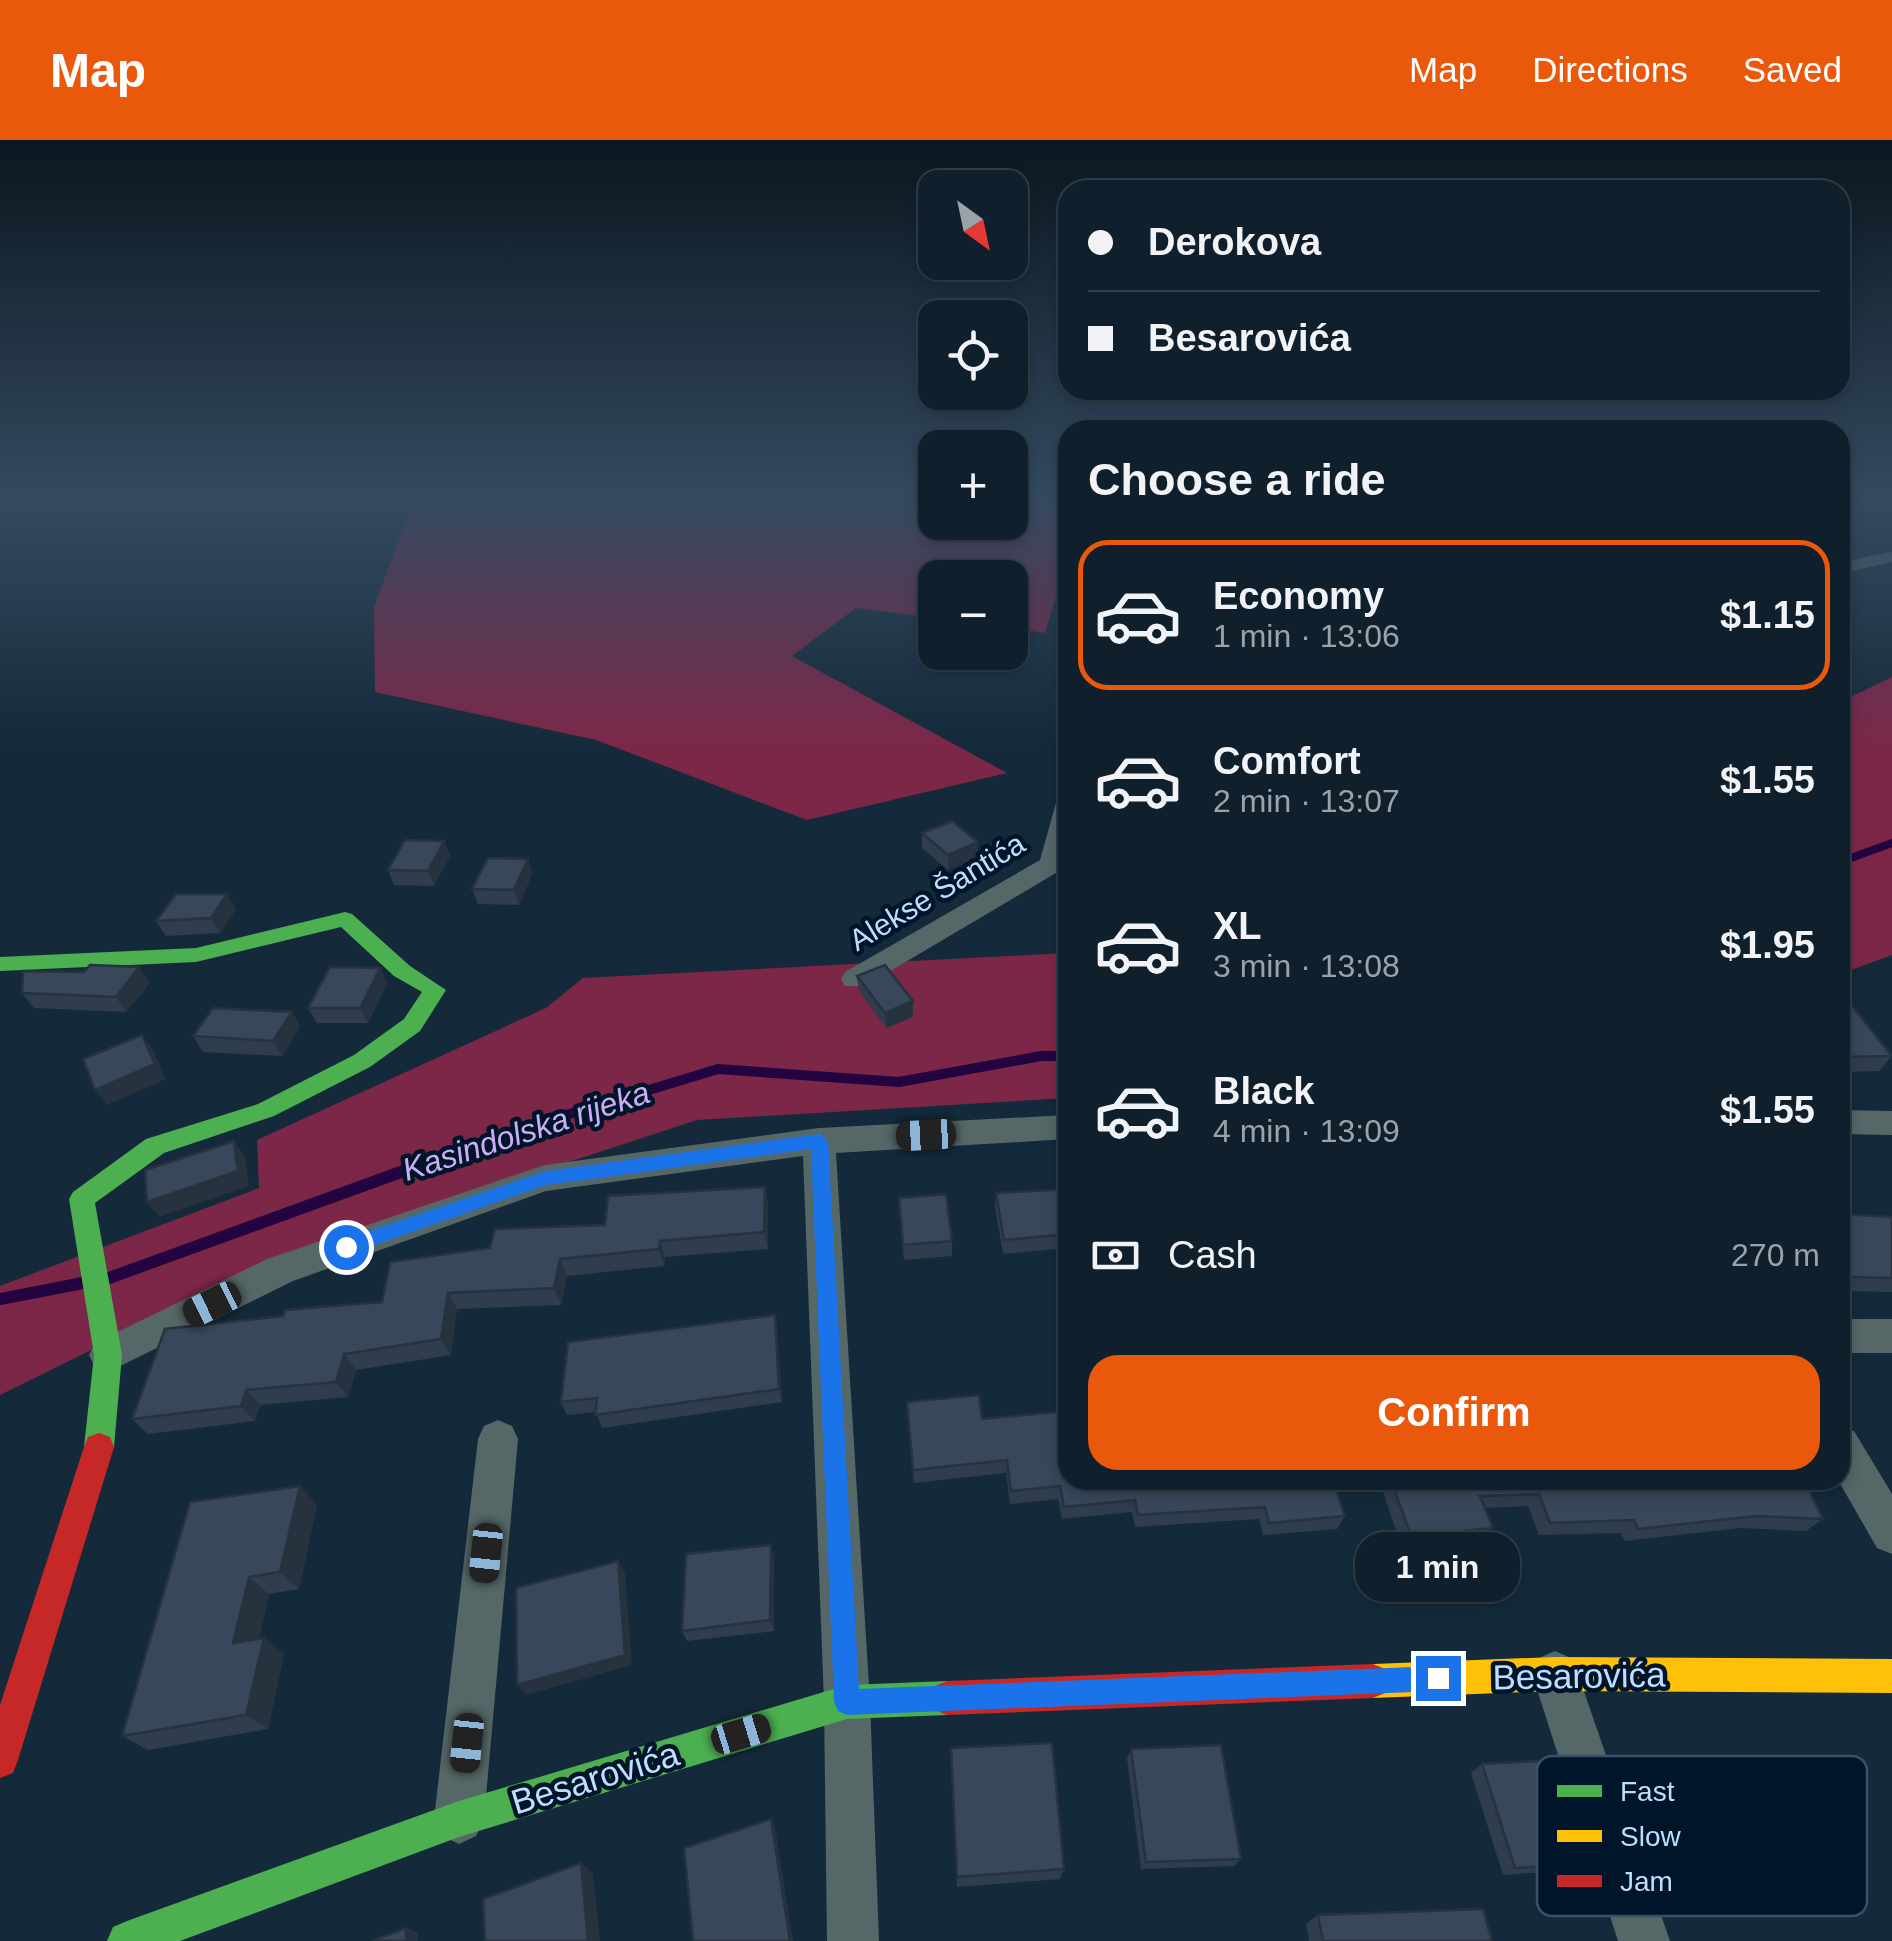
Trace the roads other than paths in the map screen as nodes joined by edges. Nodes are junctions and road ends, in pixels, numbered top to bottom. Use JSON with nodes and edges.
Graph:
{"nodes":[{"id":1,"x":1058,"y":868,"type":"edge"},
{"id":2,"x":0,"y":964,"type":"edge"},
{"id":3,"x":855,"y":979,"type":"edge"},
{"id":4,"x":1850,"y":1122,"type":"edge"},
{"id":5,"x":1892,"y":1123,"type":"edge"},
{"id":6,"x":1058,"y":1128,"type":"edge"},
{"id":7,"x":820,"y":1141,"type":"junction"},
{"id":8,"x":1850,"y":1336,"type":"edge"},
{"id":9,"x":1892,"y":1336,"type":"edge"},
{"id":10,"x":108,"y":1355,"type":"junction"},
{"id":11,"x":498,"y":1439,"type":"dead end"},
{"id":12,"x":1850,"y":1463,"type":"edge"},
{"id":13,"x":1892,"y":1534,"type":"edge"},
{"id":14,"x":1556,"y":1674,"type":"junction"},
{"id":15,"x":1892,"y":1676,"type":"edge"},
{"id":16,"x":847,"y":1702,"type":"junction"},
{"id":17,"x":1583,"y":1756,"type":"edge"},
{"id":18,"x":0,"y":1760,"type":"edge"},
{"id":19,"x":459,"y":1819,"type":"junction"},
{"id":20,"x":1636,"y":1916,"type":"edge"},
{"id":21,"x":127,"y":1941,"type":"edge"},
{"id":22,"x":853,"y":1941,"type":"edge"},
{"id":23,"x":1644,"y":1941,"type":"edge"}],
"edges":[{"from":1,"to":3,"type":"street","name":"Alekse Šantića"},
{"from":2,"to":10,"type":"street"},
{"from":4,"to":5,"type":"street"},
{"from":6,"to":7,"type":"street"},
{"from":7,"to":10,"type":"street"},
{"from":7,"to":16,"type":"street"},
{"from":8,"to":9,"type":"street"},
{"from":10,"to":18,"type":"street"},
{"from":11,"to":19,"type":"street","name":"Besarovića"},
{"from":12,"to":13,"type":"street"},
{"from":14,"to":15,"type":"street","name":"Besarovića"},
{"from":14,"to":16,"type":"street","name":"Besarovića"},
{"from":14,"to":17,"type":"street"},
{"from":16,"to":19,"type":"street","name":"Besarovića"},
{"from":16,"to":22,"type":"street"},
{"from":19,"to":21,"type":"street","name":"Besarovića"},
{"from":20,"to":23,"type":"street"}]}
